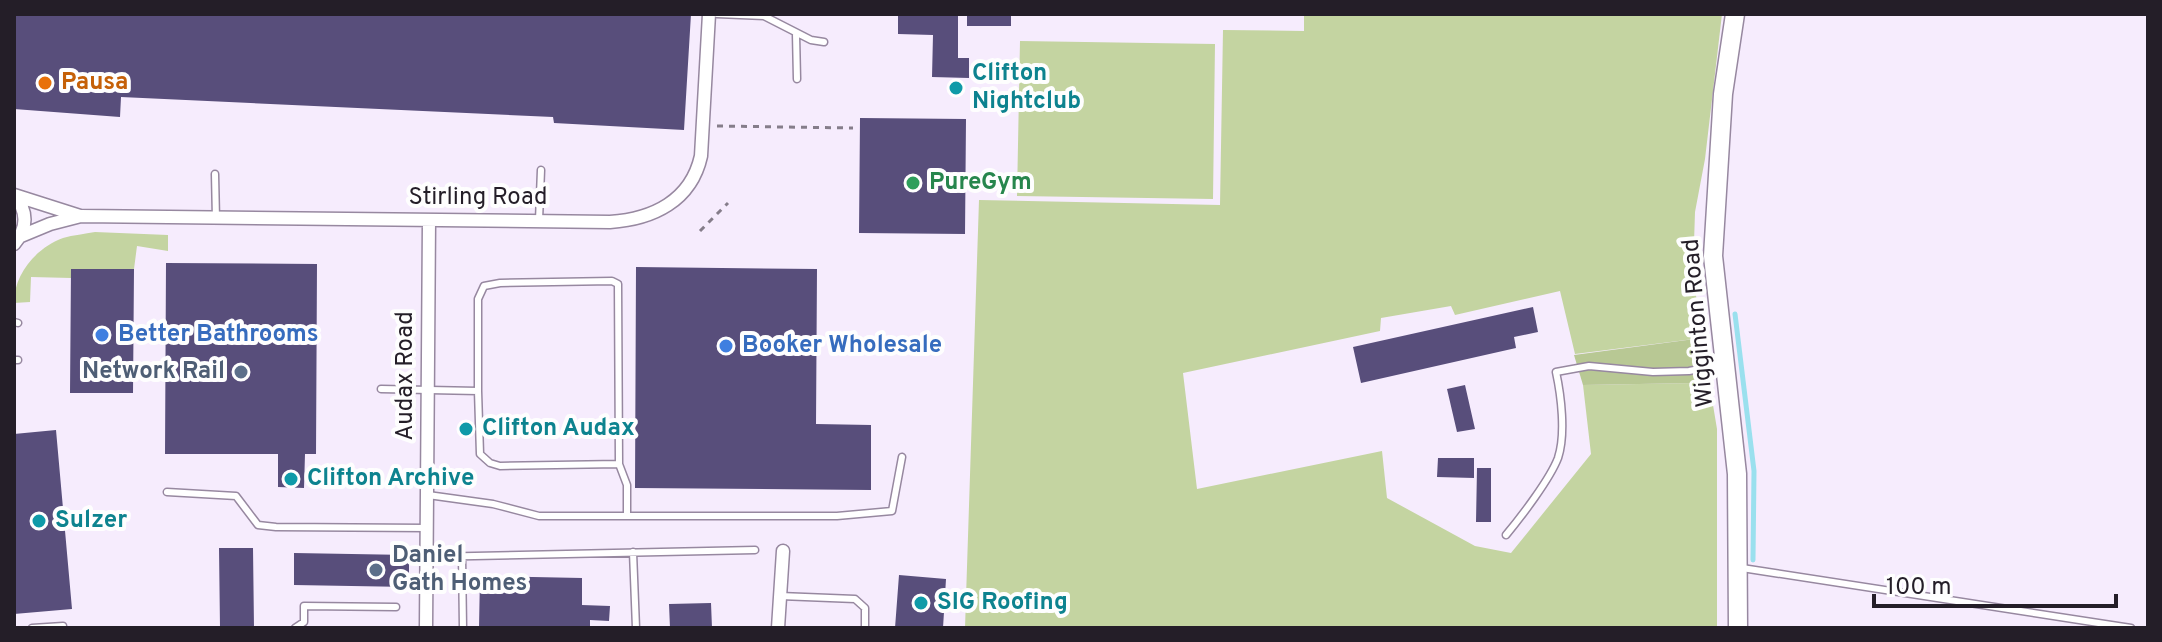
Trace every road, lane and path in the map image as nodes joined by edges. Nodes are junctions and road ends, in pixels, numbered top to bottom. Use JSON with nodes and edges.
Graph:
{"nodes":[{"id":1,"x":709,"y":14,"type":"edge"},
{"id":2,"x":717,"y":14,"type":"edge"},
{"id":3,"x":1735,"y":14,"type":"edge"},
{"id":4,"x":796,"y":34,"type":"junction"},
{"id":5,"x":824,"y":42,"type":"dead end"},
{"id":6,"x":797,"y":79,"type":"dead end"},
{"id":7,"x":717,"y":126,"type":"dead end"},
{"id":8,"x":853,"y":128,"type":"dead end"},
{"id":9,"x":541,"y":170,"type":"dead end"},
{"id":10,"x":215,"y":174,"type":"dead end"},
{"id":11,"x":14,"y":195,"type":"edge"},
{"id":12,"x":728,"y":203,"type":"dead end"},
{"id":13,"x":81,"y":216,"type":"junction"},
{"id":14,"x":216,"y":219,"type":"junction"},
{"id":15,"x":539,"y":220,"type":"junction"},
{"id":16,"x":429,"y":221,"type":"junction"},
{"id":17,"x":700,"y":231,"type":"dead end"},
{"id":18,"x":16,"y":242,"type":"edge"},
{"id":19,"x":1725,"y":364,"type":"junction"},
{"id":20,"x":381,"y":389,"type":"dead end"},
{"id":21,"x":428,"y":390,"type":"junction"},
{"id":22,"x":478,"y":391,"type":"junction"},
{"id":23,"x":902,"y":457,"type":"dead end"},
{"id":24,"x":619,"y":464,"type":"junction"},
{"id":25,"x":167,"y":492,"type":"dead end"},
{"id":26,"x":428,"y":495,"type":"junction"},
{"id":27,"x":627,"y":516,"type":"junction"},
{"id":28,"x":428,"y":528,"type":"junction"},
{"id":29,"x":1506,"y":535,"type":"dead end"},
{"id":30,"x":755,"y":550,"type":"dead end"},
{"id":31,"x":783,"y":551,"type":"dead end"},
{"id":32,"x":633,"y":552,"type":"junction"},
{"id":33,"x":427,"y":557,"type":"junction"},
{"id":34,"x":462,"y":557,"type":"junction"},
{"id":35,"x":1738,"y":568,"type":"junction"},
{"id":36,"x":780,"y":596,"type":"junction"},
{"id":37,"x":396,"y":607,"type":"dead end"},
{"id":38,"x":63,"y":626,"type":"dead end"},
{"id":39,"x":32,"y":628,"type":"edge"},
{"id":40,"x":295,"y":628,"type":"edge"},
{"id":41,"x":426,"y":628,"type":"edge"},
{"id":42,"x":463,"y":628,"type":"edge"},
{"id":43,"x":636,"y":628,"type":"edge"},
{"id":44,"x":778,"y":628,"type":"edge"},
{"id":45,"x":865,"y":628,"type":"edge"},
{"id":46,"x":1738,"y":628,"type":"edge"},
{"id":47,"x":2131,"y":628,"type":"edge"}],
"edges":[{"from":1,"to":15,"type":"street","name":"Stirling Road"},
{"from":2,"to":4,"type":"lane"},
{"from":3,"to":19,"type":"main road","name":"Wigginton Road"},
{"from":4,"to":5,"type":"lane"},
{"from":4,"to":6,"type":"lane"},
{"from":7,"to":8,"type":"path"},
{"from":9,"to":15,"type":"lane"},
{"from":10,"to":14,"type":"lane"},
{"from":11,"to":13,"type":"street","name":"Stirling Road"},
{"from":11,"to":18,"type":"street"},
{"from":12,"to":17,"type":"path"},
{"from":13,"to":14,"type":"street","name":"Stirling Road"},
{"from":13,"to":18,"type":"street","name":"Stirling Road"},
{"from":14,"to":16,"type":"street","name":"Stirling Road"},
{"from":15,"to":16,"type":"street","name":"Stirling Road"},
{"from":16,"to":21,"type":"street","name":"Audax Road"},
{"from":19,"to":29,"type":"lane"},
{"from":19,"to":35,"type":"main road","name":"Wigginton Road"},
{"from":20,"to":21,"type":"lane"},
{"from":21,"to":22,"type":"lane"},
{"from":21,"to":26,"type":"street","name":"Audax Road"},
{"from":22,"to":24,"type":"lane"},
{"from":22,"to":24,"type":"lane"},
{"from":23,"to":27,"type":"lane"},
{"from":24,"to":27,"type":"lane"},
{"from":25,"to":28,"type":"lane"},
{"from":26,"to":27,"type":"lane"},
{"from":26,"to":28,"type":"street","name":"Audax Road"},
{"from":28,"to":33,"type":"street","name":"Audax Road"},
{"from":30,"to":32,"type":"lane"},
{"from":31,"to":36,"type":"street"},
{"from":32,"to":34,"type":"lane"},
{"from":32,"to":43,"type":"lane"},
{"from":33,"to":34,"type":"lane"},
{"from":33,"to":41,"type":"street","name":"Audax Road"},
{"from":34,"to":42,"type":"lane"},
{"from":35,"to":46,"type":"main road","name":"Wigginton Road"},
{"from":35,"to":47,"type":"lane"},
{"from":36,"to":44,"type":"street"},
{"from":36,"to":45,"type":"lane"},
{"from":37,"to":40,"type":"lane"},
{"from":38,"to":39,"type":"lane"}]}
